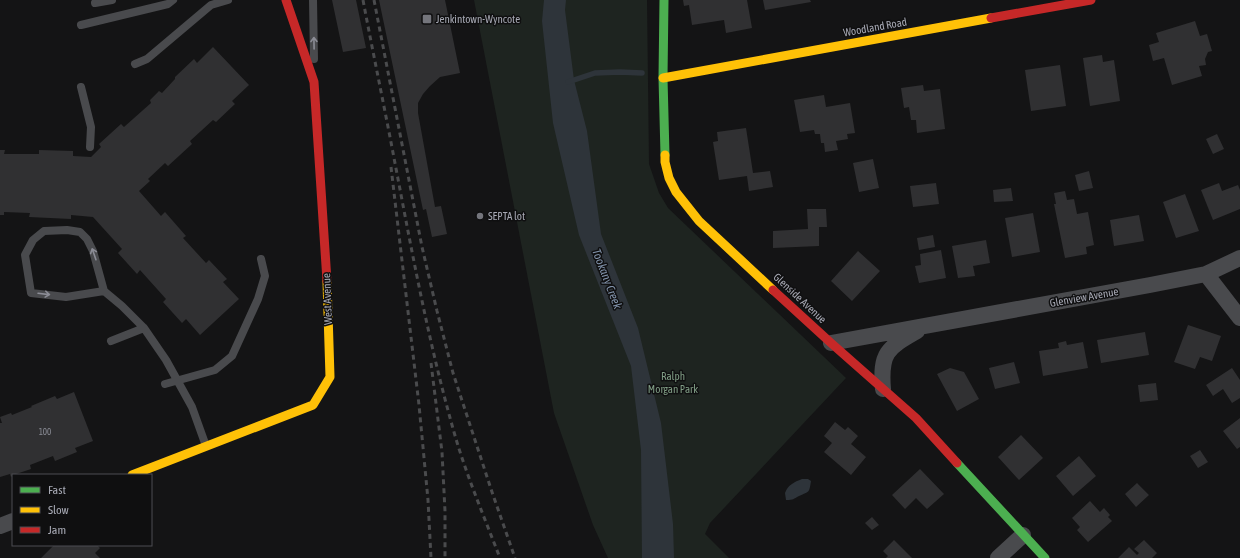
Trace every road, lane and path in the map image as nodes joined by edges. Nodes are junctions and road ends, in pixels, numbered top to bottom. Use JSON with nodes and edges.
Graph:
{"nodes":[{"id":1,"x":112,"y":0,"type":"edge"},
{"id":2,"x":173,"y":0,"type":"edge"},
{"id":3,"x":228,"y":0,"type":"edge"},
{"id":4,"x":286,"y":0,"type":"edge"},
{"id":5,"x":313,"y":0,"type":"edge"},
{"id":6,"x":664,"y":0,"type":"edge"},
{"id":7,"x":1091,"y":0,"type":"edge"},
{"id":8,"x":95,"y":3,"type":"dead end"},
{"id":9,"x":80,"y":24,"type":"dead end"},
{"id":10,"x":135,"y":64,"type":"dead end"},
{"id":11,"x":663,"y":78,"type":"junction"},
{"id":12,"x":314,"y":82,"type":"junction"},
{"id":13,"x":81,"y":87,"type":"dead end"},
{"id":14,"x":90,"y":147,"type":"dead end"},
{"id":15,"x":1240,"y":258,"type":"edge"},
{"id":16,"x":261,"y":259,"type":"dead end"},
{"id":17,"x":1206,"y":274,"type":"junction"},
{"id":18,"x":104,"y":291,"type":"junction"},
{"id":19,"x":1240,"y":318,"type":"edge"},
{"id":20,"x":925,"y":326,"type":"junction"},
{"id":21,"x":144,"y":328,"type":"junction"},
{"id":22,"x":111,"y":341,"type":"dead end"},
{"id":23,"x":831,"y":343,"type":"junction"},
{"id":24,"x":176,"y":380,"type":"junction"},
{"id":25,"x":164,"y":384,"type":"dead end"},
{"id":26,"x":883,"y":389,"type":"junction"},
{"id":27,"x":207,"y":446,"type":"junction"},
{"id":28,"x":135,"y":474,"type":"edge"},
{"id":29,"x":12,"y":521,"type":"edge"},
{"id":30,"x":0,"y":526,"type":"edge"},
{"id":31,"x":1023,"y":535,"type":"junction"},
{"id":32,"x":998,"y":558,"type":"edge"},
{"id":33,"x":1045,"y":558,"type":"edge"}],
"edges":[{"from":1,"to":8,"type":"lane"},
{"from":2,"to":9,"type":"lane"},
{"from":3,"to":10,"type":"lane"},
{"from":4,"to":12,"type":"street","name":"West Avenue"},
{"from":12,"to":5,"type":"lane","one_way":true},
{"from":6,"to":11,"type":"street","name":"Glenside Avenue"},
{"from":7,"to":11,"type":"street","name":"Woodland Road"},
{"from":11,"to":23,"type":"street","name":"Glenside Avenue"},
{"from":12,"to":27,"type":"street","name":"West Avenue"},
{"from":13,"to":14,"type":"lane"},
{"from":15,"to":17,"type":"street","name":"Glenview Avenue"},
{"from":16,"to":24,"type":"lane"},
{"from":17,"to":19,"type":"street"},
{"from":17,"to":20,"type":"street","name":"Glenview Avenue"},
{"from":18,"to":18,"type":"lane","one_way":true},
{"from":18,"to":21,"type":"lane"},
{"from":20,"to":23,"type":"street","name":"Glenview Avenue"},
{"from":20,"to":26,"type":"street","name":"Glenview Avenue"},
{"from":21,"to":22,"type":"lane"},
{"from":21,"to":24,"type":"lane"},
{"from":23,"to":26,"type":"street","name":"Glenside Avenue"},
{"from":24,"to":25,"type":"lane"},
{"from":24,"to":27,"type":"lane"},
{"from":26,"to":31,"type":"street","name":"Glenside Avenue"},
{"from":27,"to":28,"type":"street","name":"West Avenue"},
{"from":29,"to":30,"type":"street"},
{"from":31,"to":32,"type":"street"},
{"from":31,"to":33,"type":"street","name":"Glenside Avenue"}]}
